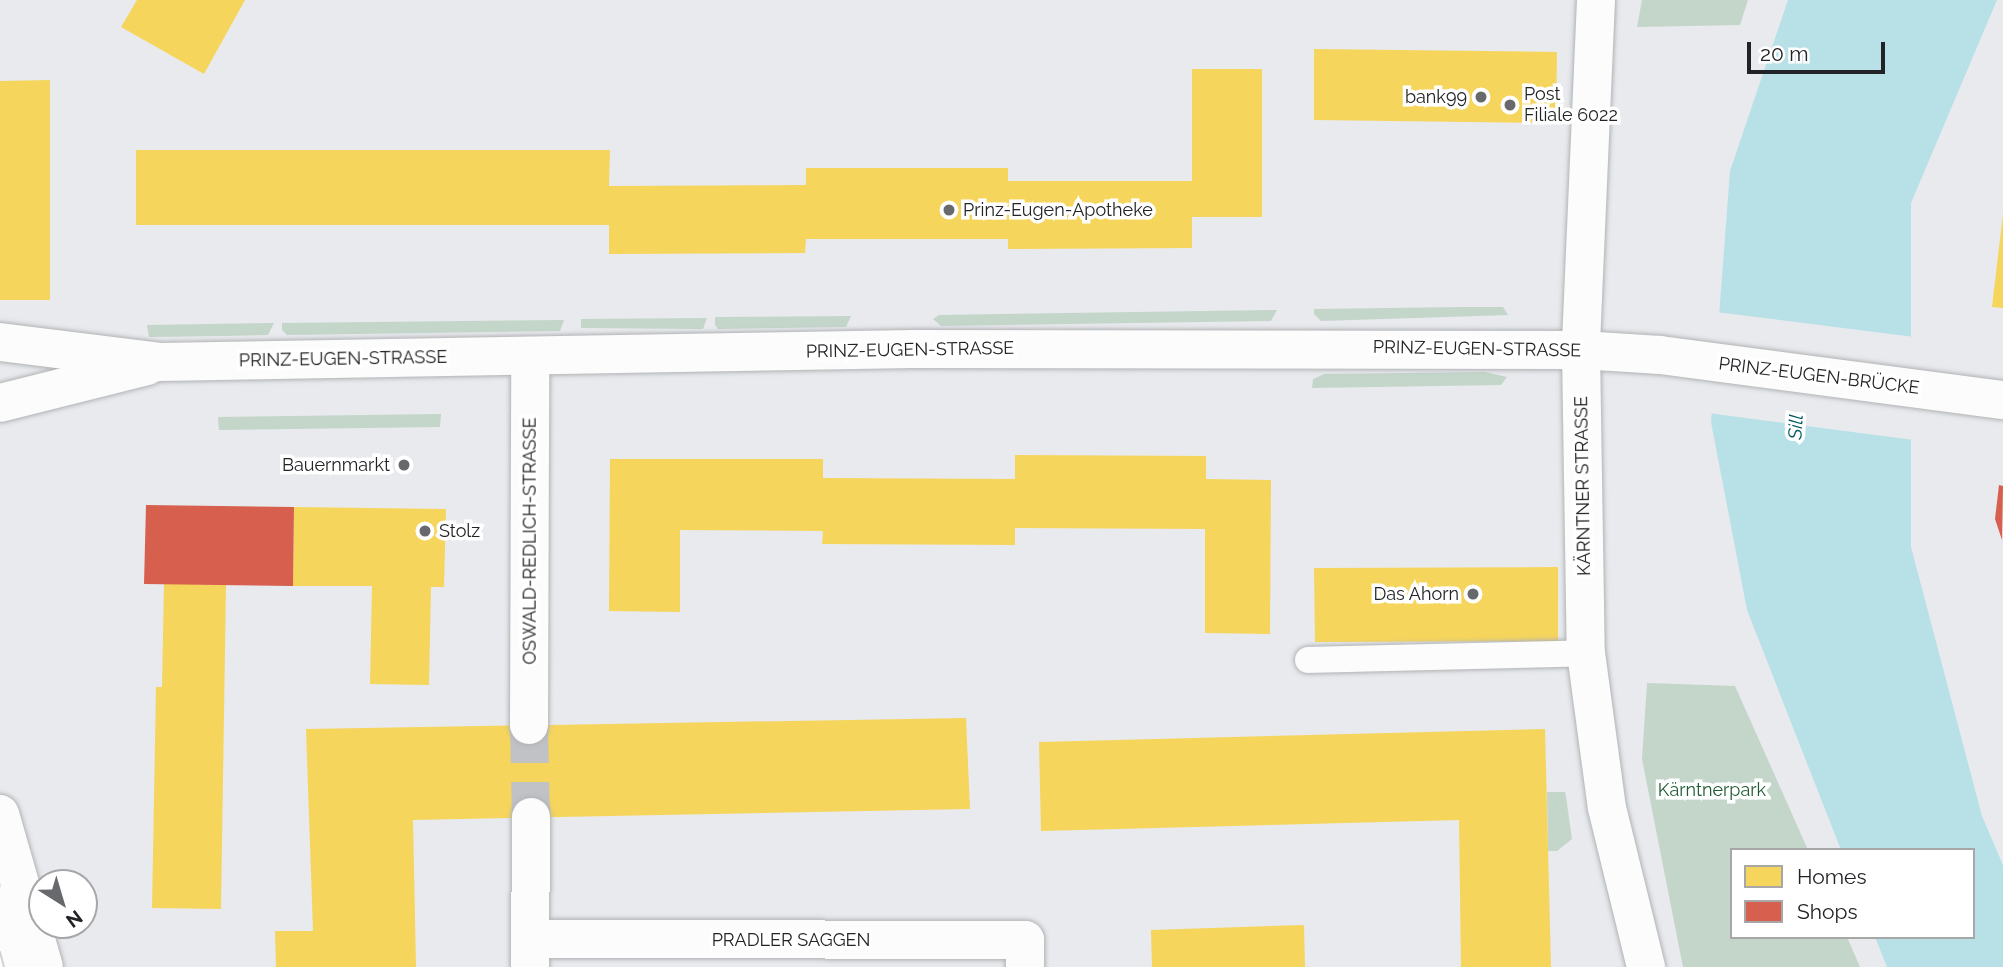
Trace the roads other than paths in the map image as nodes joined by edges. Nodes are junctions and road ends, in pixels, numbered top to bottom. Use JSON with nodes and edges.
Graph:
{"nodes":[{"id":1,"x":1596,"y":0,"type":"edge"},
{"id":2,"x":0,"y":342,"type":"edge"},
{"id":3,"x":1581,"y":350,"type":"junction"},
{"id":4,"x":1660,"y":355,"type":"joint"},
{"id":5,"x":530,"y":356,"type":"junction"},
{"id":6,"x":160,"y":362,"type":"junction"},
{"id":7,"x":1991,"y":398,"type":"edge"},
{"id":8,"x":0,"y":402,"type":"edge"},
{"id":9,"x":1586,"y":653,"type":"junction"},
{"id":10,"x":1308,"y":660,"type":"dead end"},
{"id":11,"x":529,"y":725,"type":"tunnel mouth"},
{"id":12,"x":0,"y":814,"type":"edge"},
{"id":13,"x":531,"y":817,"type":"tunnel mouth"},
{"id":14,"x":14,"y":863,"type":"junction"},
{"id":15,"x":530,"y":953,"type":"edge"},
{"id":16,"x":11,"y":967,"type":"edge"},
{"id":17,"x":44,"y":967,"type":"edge"},
{"id":18,"x":1025,"y":967,"type":"edge"},
{"id":19,"x":1646,"y":967,"type":"edge"}],
"edges":[{"from":1,"to":3,"type":"street","name":"KÄRNTNER STRASSE"},
{"from":2,"to":6,"type":"street","name":"PRINZ-EUGEN-STRASSE"},
{"from":3,"to":4,"type":"street","name":"PRINZ-EUGEN-STRASSE"},
{"from":3,"to":5,"type":"street","name":"PRINZ-EUGEN-STRASSE"},
{"from":3,"to":9,"type":"street","name":"KÄRNTNER STRASSE"},
{"from":4,"to":7,"type":"street","name":"PRINZ-EUGEN-BRÜCKE"},
{"from":5,"to":6,"type":"street","name":"PRINZ-EUGEN-STRASSE"},
{"from":5,"to":11,"type":"street","name":"OSWALD-REDLICH-STRASSE"},
{"from":6,"to":8,"type":"street","name":"PRINZ-EUGEN-STRASSE"},
{"from":9,"to":10,"type":"lane"},
{"from":9,"to":19,"type":"street","name":"KÄRNTNER STRASSE"},
{"from":12,"to":14,"type":"street"},
{"from":13,"to":15,"type":"street"},
{"from":14,"to":16,"type":"lane"},
{"from":14,"to":17,"type":"street"},
{"from":15,"to":18,"type":"street","name":"PRADLER SAGGEN"}]}
